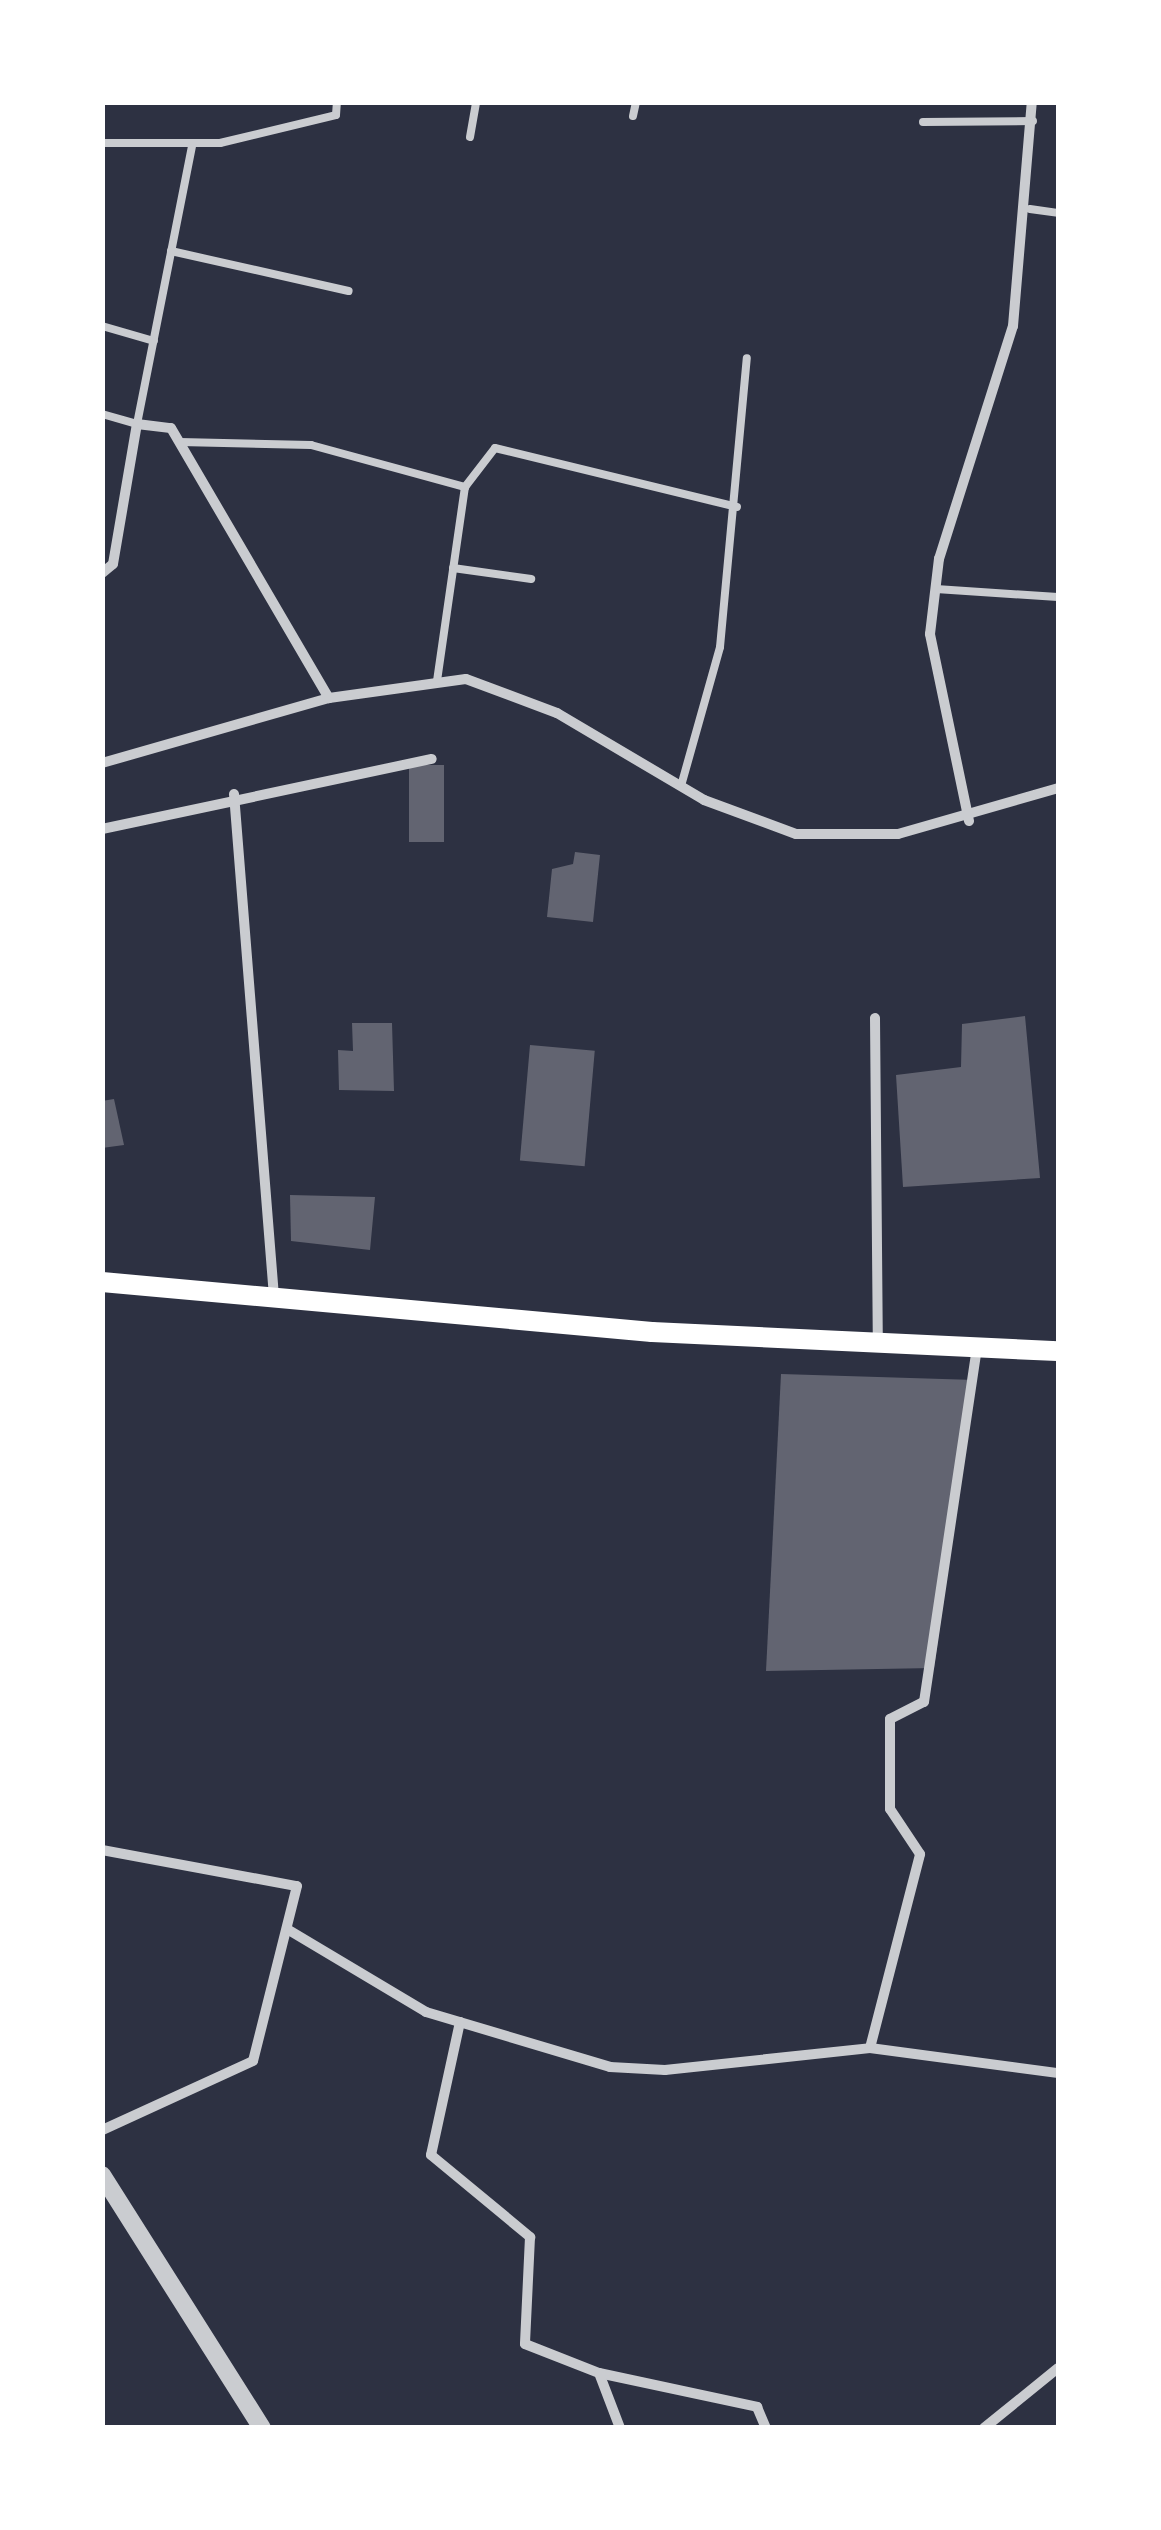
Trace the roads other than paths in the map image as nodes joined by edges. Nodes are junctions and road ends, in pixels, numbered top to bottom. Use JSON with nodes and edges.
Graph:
{"nodes":[{"id":1,"x":337,"y":102,"type":"edge"},
{"id":2,"x":476,"y":102,"type":"edge"},
{"id":3,"x":636,"y":102,"type":"edge"},
{"id":4,"x":1032,"y":102,"type":"edge"},
{"id":5,"x":633,"y":116,"type":"dead end"},
{"id":6,"x":1033,"y":121,"type":"junction"},
{"id":7,"x":923,"y":122,"type":"dead end"},
{"id":8,"x":470,"y":137,"type":"dead end"},
{"id":9,"x":102,"y":142,"type":"edge"},
{"id":10,"x":192,"y":146,"type":"junction"},
{"id":11,"x":1030,"y":209,"type":"junction"},
{"id":12,"x":1058,"y":213,"type":"edge"},
{"id":13,"x":171,"y":251,"type":"junction"},
{"id":14,"x":349,"y":290,"type":"dead end"},
{"id":15,"x":102,"y":326,"type":"edge"},
{"id":16,"x":154,"y":341,"type":"junction"},
{"id":17,"x":747,"y":358,"type":"dead end"},
{"id":18,"x":102,"y":414,"type":"edge"},
{"id":19,"x":137,"y":424,"type":"junction"},
{"id":20,"x":180,"y":442,"type":"junction"},
{"id":21,"x":466,"y":487,"type":"junction"},
{"id":22,"x":737,"y":507,"type":"junction"},
{"id":23,"x":453,"y":568,"type":"junction"},
{"id":24,"x":102,"y":574,"type":"edge"},
{"id":25,"x":531,"y":580,"type":"dead end"},
{"id":26,"x":936,"y":589,"type":"junction"},
{"id":27,"x":1058,"y":598,"type":"edge"},
{"id":28,"x":437,"y":681,"type":"junction"},
{"id":29,"x":329,"y":698,"type":"junction"},
{"id":30,"x":432,"y":760,"type":"dead end"},
{"id":31,"x":102,"y":763,"type":"edge"},
{"id":32,"x":681,"y":786,"type":"junction"},
{"id":33,"x":1058,"y":788,"type":"edge"},
{"id":34,"x":234,"y":794,"type":"junction"},
{"id":35,"x":969,"y":821,"type":"junction"},
{"id":36,"x":102,"y":828,"type":"edge"},
{"id":37,"x":875,"y":1018,"type":"dead end"},
{"id":38,"x":102,"y":1282,"type":"edge"},
{"id":39,"x":274,"y":1297,"type":"junction"},
{"id":40,"x":878,"y":1346,"type":"junction"},
{"id":41,"x":978,"y":1349,"type":"junction"},
{"id":42,"x":1058,"y":1351,"type":"edge"},
{"id":43,"x":102,"y":1850,"type":"edge"},
{"id":44,"x":287,"y":1930,"type":"junction"},
{"id":45,"x":460,"y":2022,"type":"junction"},
{"id":46,"x":870,"y":2048,"type":"junction"},
{"id":47,"x":1058,"y":2072,"type":"edge"},
{"id":48,"x":102,"y":2130,"type":"edge"},
{"id":49,"x":102,"y":2176,"type":"edge"},
{"id":50,"x":1058,"y":2368,"type":"edge"},
{"id":51,"x":599,"y":2374,"type":"junction"},
{"id":52,"x":262,"y":2428,"type":"edge"},
{"id":53,"x":620,"y":2428,"type":"edge"},
{"id":54,"x":766,"y":2428,"type":"edge"},
{"id":55,"x":984,"y":2428,"type":"edge"}],
"edges":[{"from":1,"to":10,"type":"lane"},
{"from":2,"to":8,"type":"lane"},
{"from":3,"to":5,"type":"lane"},
{"from":4,"to":6,"type":"street"},
{"from":6,"to":7,"type":"lane"},
{"from":6,"to":11,"type":"street"},
{"from":9,"to":10,"type":"lane"},
{"from":10,"to":13,"type":"lane"},
{"from":11,"to":12,"type":"lane"},
{"from":11,"to":26,"type":"street"},
{"from":13,"to":14,"type":"lane"},
{"from":13,"to":16,"type":"lane"},
{"from":15,"to":16,"type":"lane"},
{"from":16,"to":19,"type":"lane"},
{"from":17,"to":22,"type":"lane"},
{"from":18,"to":19,"type":"lane"},
{"from":19,"to":20,"type":"street"},
{"from":19,"to":24,"type":"street"},
{"from":20,"to":21,"type":"lane"},
{"from":20,"to":29,"type":"street"},
{"from":21,"to":22,"type":"lane"},
{"from":21,"to":23,"type":"lane"},
{"from":22,"to":32,"type":"lane"},
{"from":23,"to":25,"type":"lane"},
{"from":23,"to":28,"type":"lane"},
{"from":26,"to":27,"type":"lane"},
{"from":26,"to":35,"type":"street"},
{"from":28,"to":29,"type":"street"},
{"from":28,"to":32,"type":"street"},
{"from":29,"to":31,"type":"street"},
{"from":30,"to":34,"type":"street"},
{"from":32,"to":35,"type":"street"},
{"from":33,"to":35,"type":"street"},
{"from":34,"to":36,"type":"street"},
{"from":34,"to":39,"type":"street"},
{"from":37,"to":40,"type":"street"},
{"from":38,"to":39,"type":"main road"},
{"from":39,"to":40,"type":"main road"},
{"from":40,"to":41,"type":"main road"},
{"from":41,"to":42,"type":"main road"},
{"from":41,"to":46,"type":"street"},
{"from":43,"to":44,"type":"street"},
{"from":44,"to":45,"type":"street"},
{"from":44,"to":48,"type":"street"},
{"from":45,"to":46,"type":"street"},
{"from":45,"to":51,"type":"street"},
{"from":46,"to":47,"type":"street"},
{"from":49,"to":52,"type":"street"},
{"from":50,"to":55,"type":"street"},
{"from":51,"to":53,"type":"street"},
{"from":51,"to":54,"type":"street"}]}
